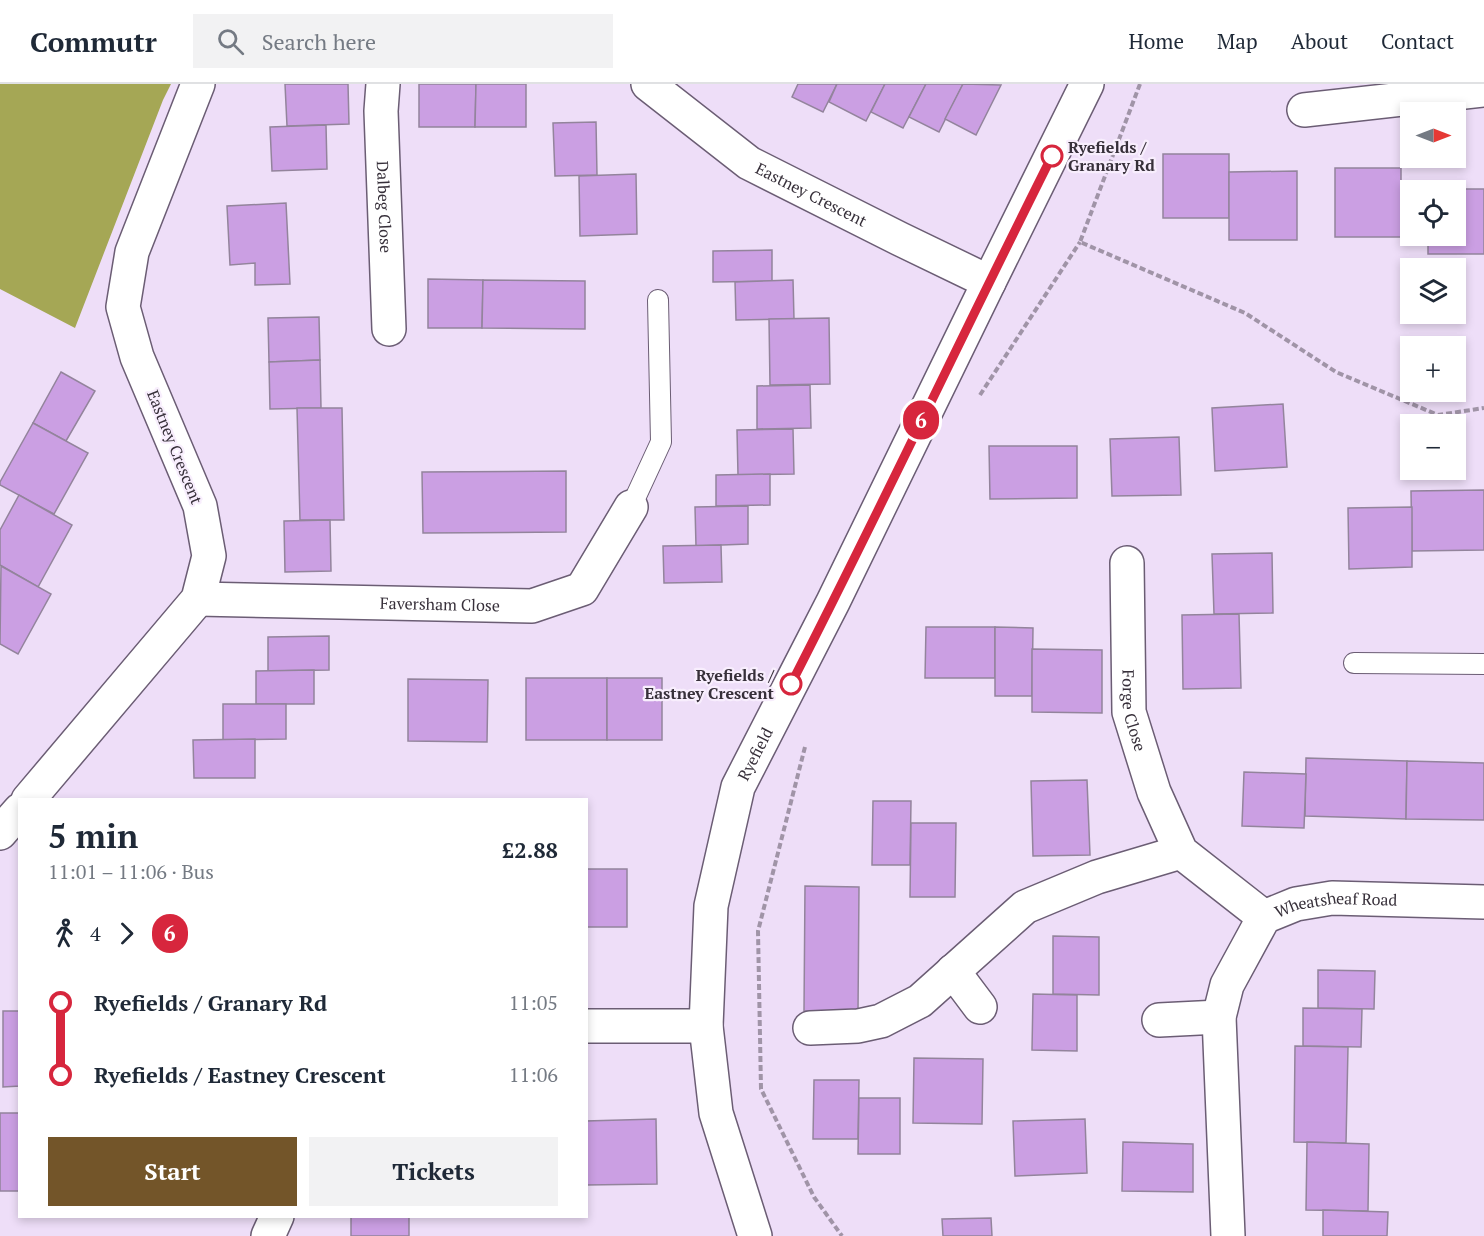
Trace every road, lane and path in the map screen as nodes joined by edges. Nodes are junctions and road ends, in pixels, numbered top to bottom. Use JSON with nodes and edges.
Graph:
{"nodes":[{"id":1,"x":198,"y":84,"type":"edge"},
{"id":2,"x":383,"y":84,"type":"edge"},
{"id":3,"x":648,"y":84,"type":"edge"},
{"id":4,"x":1087,"y":84,"type":"edge"},
{"id":5,"x":1140,"y":84,"type":"edge"},
{"id":6,"x":1484,"y":90,"type":"edge"},
{"id":7,"x":1304,"y":110,"type":"dead end"},
{"id":8,"x":1080,"y":242,"type":"junction"},
{"id":9,"x":988,"y":282,"type":"junction"},
{"id":10,"x":658,"y":300,"type":"dead end"},
{"id":11,"x":389,"y":329,"type":"dead end"},
{"id":12,"x":978,"y":399,"type":"dead end"},
{"id":13,"x":1484,"y":408,"type":"edge"},
{"id":14,"x":631,"y":507,"type":"joint"},
{"id":15,"x":1126,"y":563,"type":"dead end"},
{"id":16,"x":198,"y":599,"type":"junction"},
{"id":17,"x":1354,"y":663,"type":"dead end"},
{"id":18,"x":1484,"y":664,"type":"edge"},
{"id":19,"x":809,"y":738,"type":"dead end"},
{"id":20,"x":30,"y":798,"type":"edge"},
{"id":21,"x":18,"y":812,"type":"edge"},
{"id":22,"x":0,"y":833,"type":"edge"},
{"id":23,"x":1181,"y":852,"type":"junction"},
{"id":24,"x":1484,"y":902,"type":"edge"},
{"id":25,"x":1264,"y":917,"type":"junction"},
{"id":26,"x":953,"y":971,"type":"junction"},
{"id":27,"x":980,"y":1007,"type":"dead end"},
{"id":28,"x":1219,"y":1017,"type":"junction"},
{"id":29,"x":1158,"y":1020,"type":"dead end"},
{"id":30,"x":588,"y":1026,"type":"edge"},
{"id":31,"x":706,"y":1026,"type":"junction"},
{"id":32,"x":810,"y":1028,"type":"dead end"},
{"id":33,"x":276,"y":1218,"type":"edge"},
{"id":34,"x":268,"y":1236,"type":"edge"},
{"id":35,"x":755,"y":1236,"type":"edge"},
{"id":36,"x":842,"y":1236,"type":"edge"},
{"id":37,"x":1228,"y":1236,"type":"edge"}],
"edges":[{"from":1,"to":16,"type":"street","name":"Eastney Crescent"},
{"from":2,"to":11,"type":"street","name":"Dalbeg Close"},
{"from":3,"to":9,"type":"street","name":"Eastney Crescent"},
{"from":4,"to":9,"type":"street","name":"Ryefield"},
{"from":5,"to":8,"type":"path"},
{"from":6,"to":7,"type":"street"},
{"from":8,"to":12,"type":"path"},
{"from":8,"to":13,"type":"path"},
{"from":9,"to":31,"type":"street","name":"Ryefield"},
{"from":10,"to":14,"type":"lane"},
{"from":14,"to":16,"type":"street","name":"Faversham Close"},
{"from":15,"to":23,"type":"street","name":"Forge Close"},
{"from":16,"to":20,"type":"street","name":"Eastney Crescent"},
{"from":17,"to":18,"type":"lane"},
{"from":19,"to":36,"type":"path"},
{"from":21,"to":22,"type":"street"},
{"from":23,"to":25,"type":"street","name":"Forge Close"},
{"from":23,"to":26,"type":"street"},
{"from":24,"to":25,"type":"street","name":"Wheatsheaf Road"},
{"from":25,"to":28,"type":"street","name":"Wheatsheaf Road"},
{"from":26,"to":27,"type":"street"},
{"from":26,"to":32,"type":"street"},
{"from":28,"to":29,"type":"street"},
{"from":28,"to":37,"type":"street","name":"Wheatsheaf Road"},
{"from":30,"to":31,"type":"street"},
{"from":31,"to":35,"type":"street","name":"Ryefield"},
{"from":33,"to":34,"type":"street"}]}
